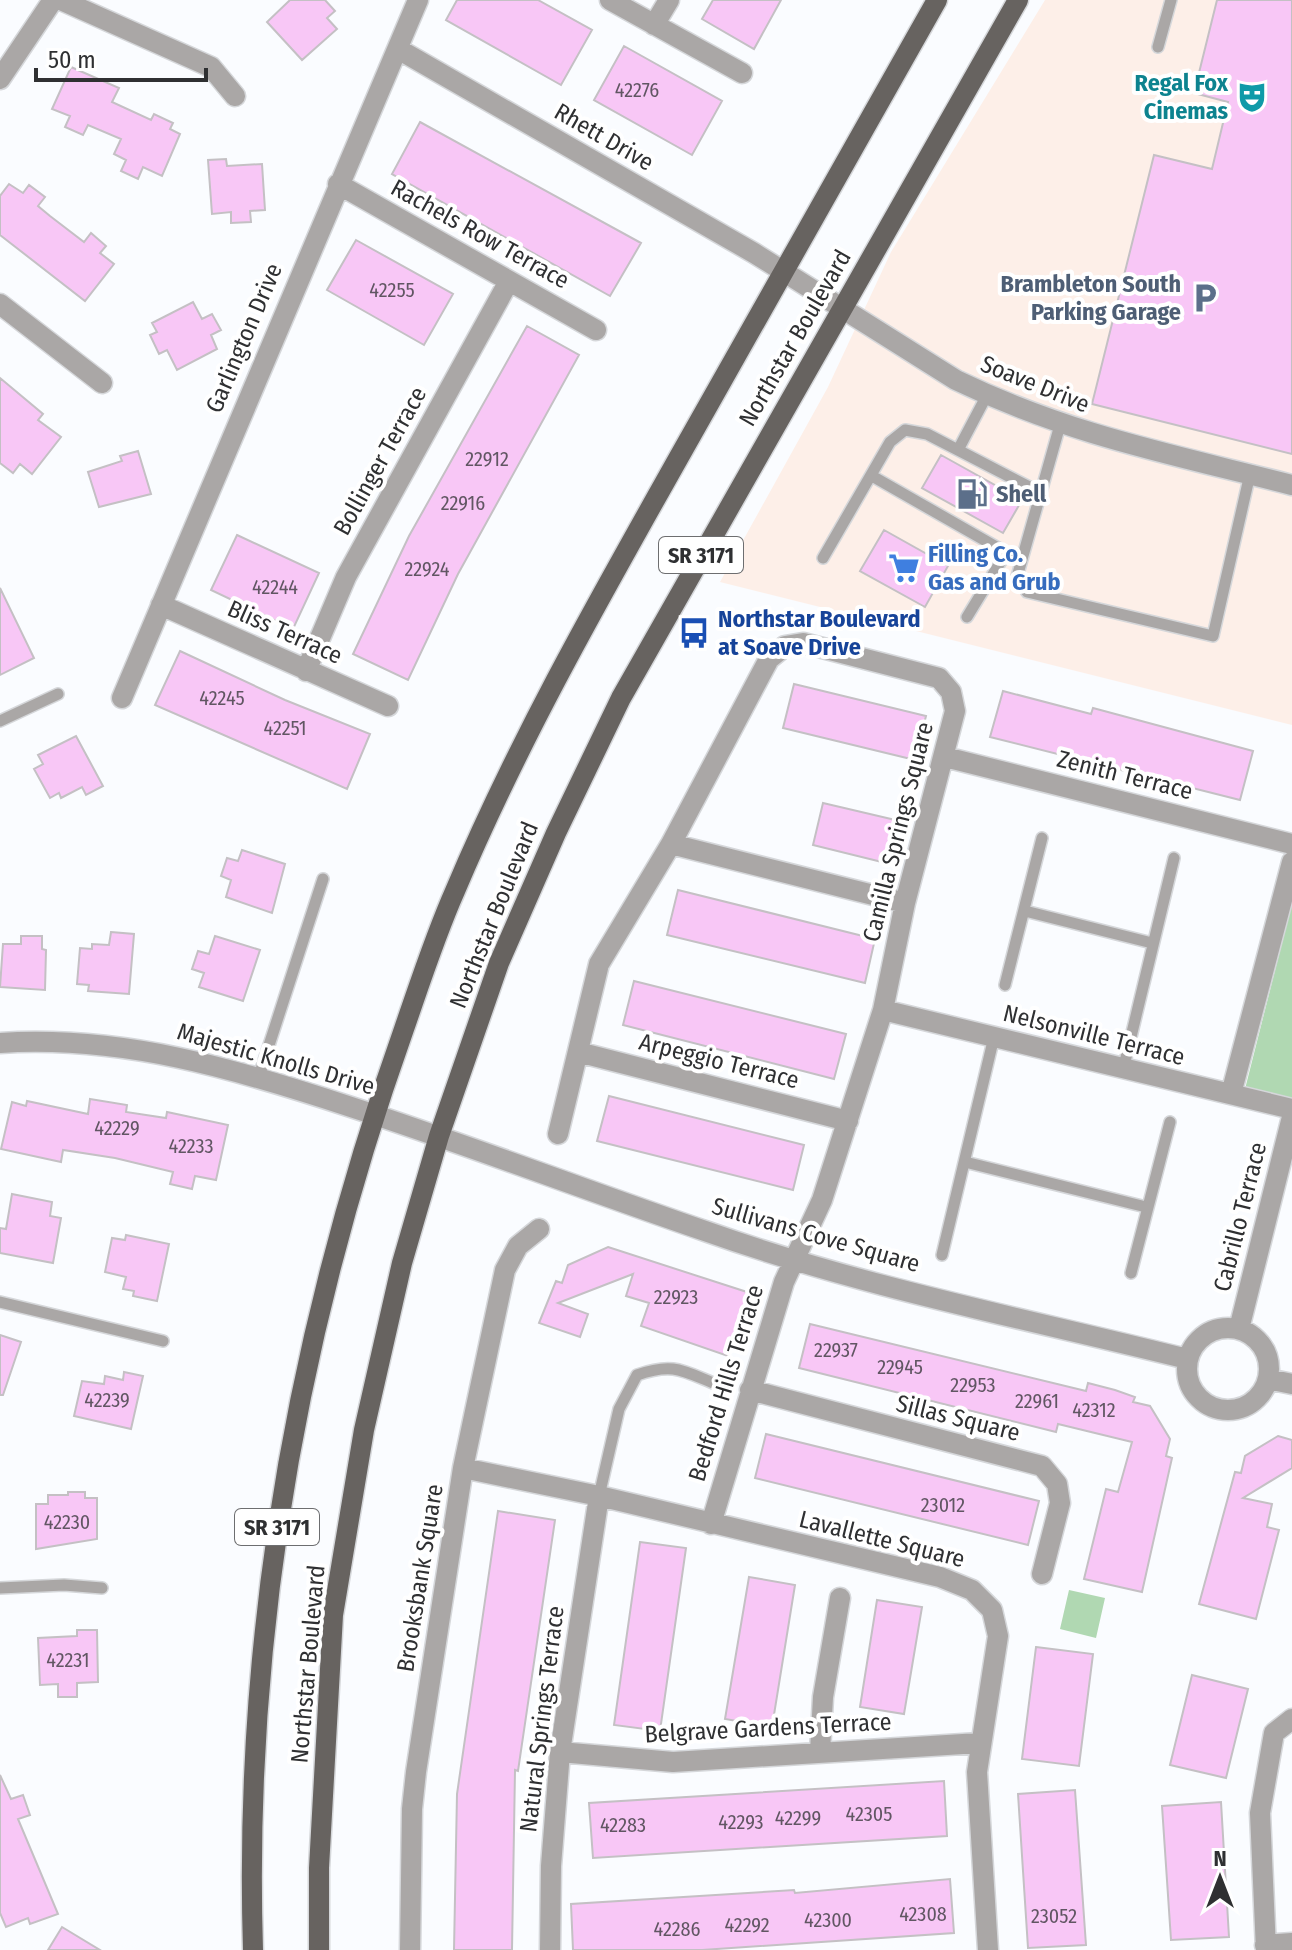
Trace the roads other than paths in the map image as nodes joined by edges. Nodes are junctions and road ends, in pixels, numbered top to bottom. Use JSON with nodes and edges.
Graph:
{"nodes":[{"id":1,"x":53,"y":0,"type":"edge"},
{"id":2,"x":61,"y":0,"type":"edge"},
{"id":3,"x":418,"y":0,"type":"edge"},
{"id":4,"x":610,"y":0,"type":"edge"},
{"id":5,"x":669,"y":0,"type":"edge"},
{"id":6,"x":937,"y":0,"type":"edge"},
{"id":7,"x":1018,"y":0,"type":"edge"},
{"id":8,"x":1171,"y":0,"type":"edge"},
{"id":9,"x":654,"y":25,"type":"junction"},
{"id":10,"x":1158,"y":47,"type":"dead end"},
{"id":11,"x":398,"y":49,"type":"junction"},
{"id":12,"x":742,"y":73,"type":"dead end"},
{"id":13,"x":0,"y":79,"type":"edge"},
{"id":14,"x":235,"y":96,"type":"dead end"},
{"id":15,"x":338,"y":184,"type":"junction"},
{"id":16,"x":784,"y":271,"type":"junction"},
{"id":17,"x":509,"y":281,"type":"junction"},
{"id":18,"x":0,"y":304,"type":"edge"},
{"id":19,"x":844,"y":309,"type":"junction"},
{"id":20,"x":596,"y":330,"type":"dead end"},
{"id":21,"x":102,"y":383,"type":"dead end"},
{"id":22,"x":987,"y":395,"type":"junction"},
{"id":23,"x":1060,"y":425,"type":"junction"},
{"id":24,"x":958,"y":450,"type":"junction"},
{"id":25,"x":1250,"y":474,"type":"junction"},
{"id":26,"x":872,"y":476,"type":"junction"},
{"id":27,"x":1292,"y":485,"type":"edge"},
{"id":28,"x":1039,"y":492,"type":"junction"},
{"id":29,"x":1006,"y":553,"type":"junction"},
{"id":30,"x":823,"y":558,"type":"dead end"},
{"id":31,"x":1021,"y":561,"type":"junction"},
{"id":32,"x":161,"y":605,"type":"junction"},
{"id":33,"x":967,"y":617,"type":"dead end"},
{"id":34,"x":306,"y":671,"type":"junction"},
{"id":35,"x":58,"y":694,"type":"dead end"},
{"id":36,"x":122,"y":698,"type":"dead end"},
{"id":37,"x":388,"y":706,"type":"dead end"},
{"id":38,"x":0,"y":721,"type":"edge"},
{"id":39,"x":945,"y":757,"type":"junction"},
{"id":40,"x":1042,"y":838,"type":"dead end"},
{"id":41,"x":671,"y":844,"type":"junction"},
{"id":42,"x":1292,"y":844,"type":"edge"},
{"id":43,"x":1174,"y":858,"type":"dead end"},
{"id":44,"x":1292,"y":862,"type":"edge"},
{"id":45,"x":323,"y":879,"type":"dead end"},
{"id":46,"x":905,"y":903,"type":"junction"},
{"id":47,"x":1025,"y":911,"type":"junction"},
{"id":48,"x":1152,"y":943,"type":"junction"},
{"id":49,"x":1005,"y":985,"type":"dead end"},
{"id":50,"x":883,"y":1010,"type":"junction"},
{"id":51,"x":994,"y":1037,"type":"junction"},
{"id":52,"x":0,"y":1043,"type":"edge"},
{"id":53,"x":578,"y":1052,"type":"junction"},
{"id":54,"x":1123,"y":1070,"type":"junction"},
{"id":55,"x":259,"y":1076,"type":"junction"},
{"id":56,"x":1231,"y":1094,"type":"junction"},
{"id":57,"x":1292,"y":1109,"type":"edge"},
{"id":58,"x":373,"y":1114,"type":"junction"},
{"id":59,"x":1292,"y":1117,"type":"edge"},
{"id":60,"x":848,"y":1121,"type":"junction"},
{"id":61,"x":1170,"y":1122,"type":"dead end"},
{"id":62,"x":558,"y":1134,"type":"dead end"},
{"id":63,"x":439,"y":1136,"type":"junction"},
{"id":64,"x":965,"y":1162,"type":"junction"},
{"id":65,"x":1146,"y":1207,"type":"junction"},
{"id":66,"x":539,"y":1229,"type":"dead end"},
{"id":67,"x":942,"y":1255,"type":"dead end"},
{"id":68,"x":796,"y":1259,"type":"junction"},
{"id":69,"x":1131,"y":1273,"type":"dead end"},
{"id":70,"x":0,"y":1302,"type":"edge"},
{"id":71,"x":1239,"y":1329,"type":"junction"},
{"id":72,"x":163,"y":1341,"type":"dead end"},
{"id":73,"x":1187,"y":1359,"type":"junction"},
{"id":74,"x":1268,"y":1379,"type":"junction"},
{"id":75,"x":1292,"y":1384,"type":"edge"},
{"id":76,"x":718,"y":1385,"type":"dead end"},
{"id":77,"x":750,"y":1390,"type":"junction"},
{"id":78,"x":463,"y":1468,"type":"junction"},
{"id":79,"x":599,"y":1496,"type":"junction"},
{"id":80,"x":711,"y":1524,"type":"junction"},
{"id":81,"x":1042,"y":1574,"type":"dead end"},
{"id":82,"x":0,"y":1588,"type":"edge"},
{"id":83,"x":102,"y":1588,"type":"dead end"},
{"id":84,"x":840,"y":1598,"type":"dead end"},
{"id":85,"x":1292,"y":1719,"type":"edge"},
{"id":86,"x":979,"y":1743,"type":"junction"},
{"id":87,"x":560,"y":1752,"type":"junction"},
{"id":88,"x":820,"y":1752,"type":"junction"},
{"id":89,"x":1292,"y":1943,"type":"edge"},
{"id":90,"x":1265,"y":1947,"type":"edge"},
{"id":91,"x":253,"y":1950,"type":"edge"},
{"id":92,"x":319,"y":1950,"type":"edge"},
{"id":93,"x":410,"y":1950,"type":"edge"},
{"id":94,"x":550,"y":1950,"type":"edge"},
{"id":95,"x":988,"y":1950,"type":"edge"}],
"edges":[{"from":1,"to":13,"type":"street"},
{"from":2,"to":14,"type":"street"},
{"from":3,"to":11,"type":"street","name":"Garlington Drive"},
{"from":4,"to":9,"type":"street"},
{"from":5,"to":9,"type":"street"},
{"from":6,"to":16,"type":"main road","name":"Northstar Boulevard","number":"SR 3171"},
{"from":7,"to":19,"type":"main road","name":"Northstar Boulevard","number":"SR 3171"},
{"from":8,"to":10,"type":"lane"},
{"from":9,"to":12,"type":"street"},
{"from":11,"to":15,"type":"street","name":"Garlington Drive"},
{"from":11,"to":16,"type":"street","name":"Rhett Drive"},
{"from":15,"to":17,"type":"street","name":"Rachels Row Terrace"},
{"from":15,"to":32,"type":"street","name":"Garlington Drive"},
{"from":16,"to":19,"type":"street","name":"Soave Drive"},
{"from":16,"to":58,"type":"main road","name":"Northstar Boulevard","number":"SR 3171"},
{"from":17,"to":20,"type":"street","name":"Rachels Row Terrace"},
{"from":17,"to":34,"type":"street","name":"Bollinger Terrace"},
{"from":18,"to":21,"type":"street"},
{"from":19,"to":22,"type":"street","name":"Soave Drive"},
{"from":19,"to":63,"type":"main road","name":"Northstar Boulevard","number":"SR 3171"},
{"from":22,"to":23,"type":"street","name":"Soave Drive"},
{"from":22,"to":24,"type":"lane"},
{"from":23,"to":25,"type":"street","name":"Soave Drive"},
{"from":23,"to":28,"type":"lane"},
{"from":24,"to":26,"type":"lane"},
{"from":24,"to":28,"type":"lane"},
{"from":25,"to":27,"type":"street","name":"Soave Drive"},
{"from":25,"to":31,"type":"lane"},
{"from":26,"to":29,"type":"lane"},
{"from":26,"to":30,"type":"lane"},
{"from":28,"to":31,"type":"lane"},
{"from":29,"to":31,"type":"lane"},
{"from":29,"to":33,"type":"lane"},
{"from":32,"to":34,"type":"street","name":"Bliss Terrace"},
{"from":32,"to":36,"type":"street","name":"Garlington Drive"},
{"from":34,"to":37,"type":"street","name":"Bliss Terrace"},
{"from":35,"to":38,"type":"lane"},
{"from":39,"to":41,"type":"street","name":"Camilla Springs Square"},
{"from":39,"to":42,"type":"street","name":"Zenith Terrace"},
{"from":39,"to":46,"type":"street","name":"Camilla Springs Square"},
{"from":40,"to":47,"type":"lane"},
{"from":41,"to":46,"type":"street"},
{"from":41,"to":53,"type":"street","name":"Camilla Springs Square"},
{"from":43,"to":48,"type":"lane"},
{"from":44,"to":56,"type":"street"},
{"from":45,"to":55,"type":"lane"},
{"from":46,"to":50,"type":"street","name":"Camilla Springs Square"},
{"from":47,"to":48,"type":"lane"},
{"from":47,"to":49,"type":"lane"},
{"from":48,"to":54,"type":"lane"},
{"from":50,"to":51,"type":"street","name":"Nelsonville Terrace"},
{"from":50,"to":60,"type":"street","name":"Camilla Springs Square"},
{"from":51,"to":54,"type":"street","name":"Nelsonville Terrace"},
{"from":51,"to":64,"type":"lane"},
{"from":52,"to":55,"type":"street","name":"Majestic Knolls Drive"},
{"from":53,"to":60,"type":"street","name":"Arpeggio Terrace"},
{"from":53,"to":62,"type":"street","name":"Camilla Springs Square"},
{"from":54,"to":56,"type":"street","name":"Nelsonville Terrace"},
{"from":55,"to":58,"type":"street","name":"Majestic Knolls Drive"},
{"from":56,"to":57,"type":"street","name":"Nelsonville Terrace"},
{"from":58,"to":63,"type":"street","name":"Majestic Knolls Drive"},
{"from":58,"to":91,"type":"main road","name":"Northstar Boulevard","number":"SR 3171"},
{"from":59,"to":71,"type":"street","name":"Cabrillo Terrace"},
{"from":60,"to":68,"type":"street","name":"Camilla Springs Square"},
{"from":61,"to":65,"type":"lane"},
{"from":63,"to":68,"type":"street","name":"Sullivans Cove Square"},
{"from":63,"to":92,"type":"main road","name":"Northstar Boulevard","number":"SR 3171"},
{"from":64,"to":65,"type":"lane"},
{"from":64,"to":67,"type":"lane"},
{"from":65,"to":69,"type":"lane"},
{"from":66,"to":78,"type":"street","name":"Brooksbank Square"},
{"from":68,"to":73,"type":"street","name":"Sullivans Cove Square"},
{"from":68,"to":77,"type":"street","name":"Bedford Hills Terrace"},
{"from":70,"to":72,"type":"lane"},
{"from":71,"to":73,"type":"street"},
{"from":71,"to":74,"type":"street"},
{"from":73,"to":74,"type":"street"},
{"from":74,"to":75,"type":"street"},
{"from":76,"to":79,"type":"lane"},
{"from":77,"to":80,"type":"street","name":"Bedford Hills Terrace"},
{"from":77,"to":81,"type":"street","name":"Sillas Square"},
{"from":78,"to":79,"type":"street","name":"Lavallette Square"},
{"from":78,"to":93,"type":"street","name":"Brooksbank Square"},
{"from":79,"to":80,"type":"street","name":"Lavallette Square"},
{"from":79,"to":87,"type":"street","name":"Natural Springs Terrace"},
{"from":80,"to":86,"type":"street","name":"Lavallette Square"},
{"from":82,"to":83,"type":"lane"},
{"from":84,"to":88,"type":"street"},
{"from":85,"to":90,"type":"street"},
{"from":86,"to":88,"type":"street","name":"Belgrave Gardens Terrace"},
{"from":86,"to":95,"type":"street","name":"Lavallette Square"},
{"from":87,"to":88,"type":"street","name":"Belgrave Gardens Terrace"},
{"from":87,"to":94,"type":"street","name":"Natural Springs Terrace"},
{"from":89,"to":90,"type":"street"}]}
